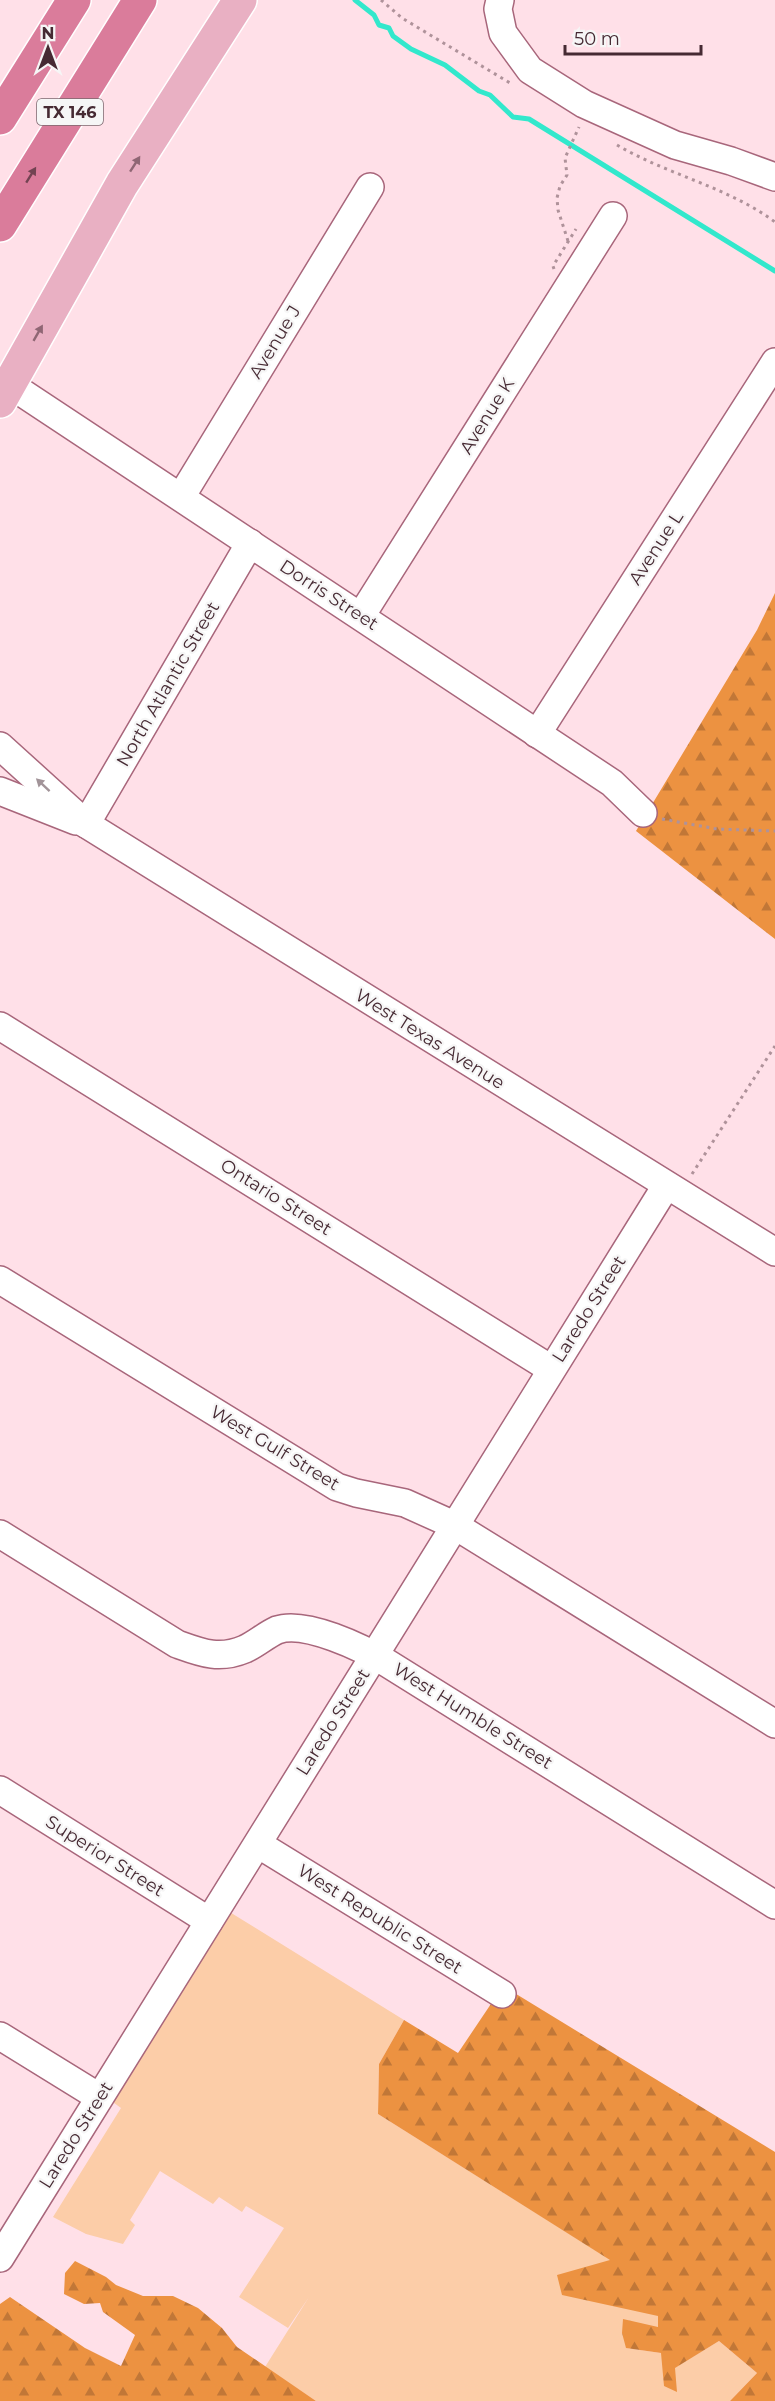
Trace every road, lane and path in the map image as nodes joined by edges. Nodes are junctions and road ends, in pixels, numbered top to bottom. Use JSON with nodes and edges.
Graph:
{"nodes":[{"id":1,"x":74,"y":0,"type":"edge"},
{"id":2,"x":140,"y":0,"type":"edge"},
{"id":3,"x":240,"y":0,"type":"edge"},
{"id":4,"x":500,"y":0,"type":"edge"},
{"id":5,"x":0,"y":118,"type":"edge"},
{"id":6,"x":577,"y":132,"type":"dead end"},
{"id":7,"x":775,"y":177,"type":"edge"},
{"id":8,"x":370,"y":187,"type":"dead end"},
{"id":9,"x":613,"y":216,"type":"dead end"},
{"id":10,"x":0,"y":225,"type":"edge"},
{"id":11,"x":568,"y":241,"type":"dead end"},
{"id":12,"x":775,"y":362,"type":"edge"},
{"id":13,"x":4,"y":393,"type":"edge"},
{"id":14,"x":180,"y":497,"type":"junction"},
{"id":15,"x":250,"y":543,"type":"junction"},
{"id":16,"x":360,"y":616,"type":"junction"},
{"id":17,"x":537,"y":734,"type":"junction"},
{"id":18,"x":0,"y":746,"type":"edge"},
{"id":19,"x":0,"y":791,"type":"edge"},
{"id":20,"x":643,"y":813,"type":"joint"},
{"id":21,"x":86,"y":824,"type":"junction"},
{"id":22,"x":775,"y":831,"type":"edge"},
{"id":23,"x":0,"y":1026,"type":"edge"},
{"id":24,"x":775,"y":1046,"type":"edge"},
{"id":25,"x":673,"y":1189,"type":"junction"},
{"id":26,"x":775,"y":1252,"type":"edge"},
{"id":27,"x":0,"y":1280,"type":"edge"},
{"id":28,"x":551,"y":1369,"type":"junction"},
{"id":29,"x":454,"y":1525,"type":"junction"},
{"id":30,"x":0,"y":1534,"type":"edge"},
{"id":31,"x":375,"y":1655,"type":"junction"},
{"id":32,"x":775,"y":1725,"type":"edge"},
{"id":33,"x":0,"y":1790,"type":"edge"},
{"id":34,"x":258,"y":1844,"type":"junction"},
{"id":35,"x":775,"y":1905,"type":"edge"},
{"id":36,"x":209,"y":1921,"type":"junction"},
{"id":37,"x":501,"y":1994,"type":"dead end"},
{"id":38,"x":0,"y":2036,"type":"edge"},
{"id":39,"x":99,"y":2097,"type":"junction"},
{"id":40,"x":0,"y":2258,"type":"edge"}],
"edges":[{"from":1,"to":5,"type":"highway","number":"TX 146"},
{"from":10,"to":2,"type":"highway","number":"TX 146","one_way":true},
{"from":13,"to":3,"type":"main road","one_way":true},
{"from":4,"to":7,"type":"street"},
{"from":6,"to":11,"type":"path"},
{"from":8,"to":14,"type":"street","name":"Avenue J"},
{"from":9,"to":16,"type":"street","name":"Avenue K"},
{"from":12,"to":17,"type":"street","name":"Avenue L"},
{"from":13,"to":14,"type":"street","name":"Dorris Street"},
{"from":14,"to":15,"type":"street","name":"Dorris Street"},
{"from":15,"to":16,"type":"street","name":"Dorris Street"},
{"from":15,"to":21,"type":"street","name":"North Atlantic Street"},
{"from":16,"to":17,"type":"street","name":"Dorris Street"},
{"from":17,"to":20,"type":"street","name":"Dorris Street"},
{"from":21,"to":18,"type":"street","name":"West Texas Avenue","one_way":true},
{"from":19,"to":21,"type":"street","name":"West Texas Avenue"},
{"from":20,"to":22,"type":"path"},
{"from":21,"to":25,"type":"street","name":"West Texas Avenue"},
{"from":23,"to":28,"type":"street","name":"Ontario Street"},
{"from":24,"to":25,"type":"path"},
{"from":25,"to":26,"type":"street","name":"West Texas Avenue"},
{"from":25,"to":28,"type":"street","name":"Laredo Street"},
{"from":27,"to":29,"type":"street","name":"West Gulf Street"},
{"from":28,"to":29,"type":"street","name":"Laredo Street"},
{"from":29,"to":31,"type":"street","name":"Laredo Street"},
{"from":29,"to":32,"type":"street","name":"West Gulf Street"},
{"from":30,"to":31,"type":"street","name":"West Humble Street"},
{"from":31,"to":34,"type":"street","name":"Laredo Street"},
{"from":31,"to":35,"type":"street","name":"West Humble Street"},
{"from":33,"to":36,"type":"street","name":"Superior Street"},
{"from":34,"to":36,"type":"street","name":"Laredo Street"},
{"from":34,"to":37,"type":"street","name":"West Republic Street"},
{"from":36,"to":39,"type":"street","name":"Laredo Street"},
{"from":38,"to":39,"type":"street"},
{"from":39,"to":40,"type":"street","name":"Laredo Street"}]}
